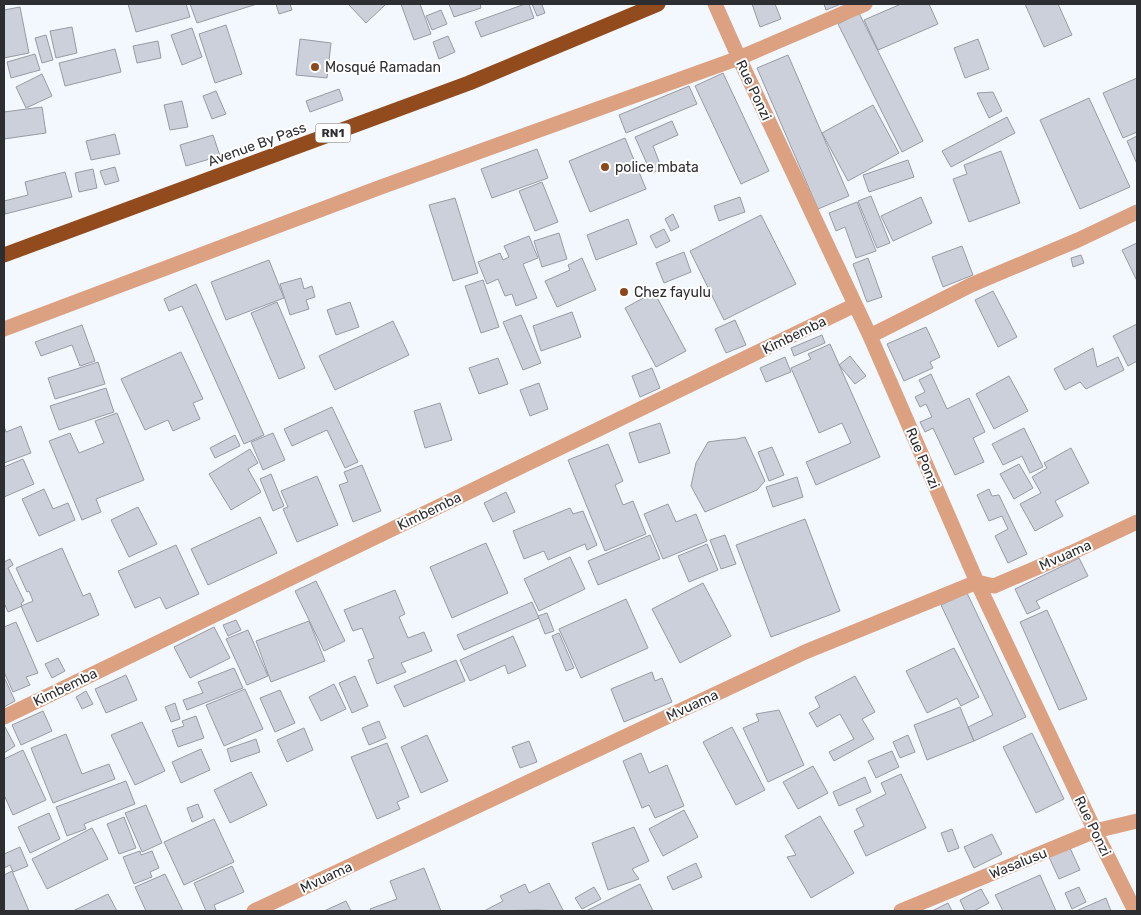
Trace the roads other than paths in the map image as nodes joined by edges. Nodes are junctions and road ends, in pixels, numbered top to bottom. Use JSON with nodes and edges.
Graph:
{"nodes":[{"id":1,"x":658,"y":4,"type":"edge"},
{"id":2,"x":715,"y":4,"type":"edge"},
{"id":3,"x":865,"y":4,"type":"edge"},
{"id":4,"x":739,"y":58,"type":"junction"},
{"id":5,"x":1137,"y":212,"type":"edge"},
{"id":6,"x":4,"y":255,"type":"edge"},
{"id":7,"x":855,"y":305,"type":"junction"},
{"id":8,"x":4,"y":329,"type":"edge"},
{"id":9,"x":870,"y":336,"type":"junction"},
{"id":10,"x":1137,"y":522,"type":"edge"},
{"id":11,"x":977,"y":582,"type":"junction"},
{"id":12,"x":4,"y":717,"type":"edge"},
{"id":13,"x":1137,"y":821,"type":"edge"},
{"id":14,"x":1095,"y":831,"type":"junction"},
{"id":15,"x":254,"y":911,"type":"edge"},
{"id":16,"x":901,"y":911,"type":"edge"},
{"id":17,"x":1135,"y":911,"type":"edge"}],
"edges":[{"from":1,"to":6,"type":"highway","name":"Avenue By Pass","number":"RN1"},
{"from":2,"to":4,"type":"street","name":"Rue Ponzi"},
{"from":3,"to":4,"type":"street"},
{"from":4,"to":7,"type":"street","name":"Rue Ponzi"},
{"from":4,"to":8,"type":"street"},
{"from":5,"to":9,"type":"street"},
{"from":7,"to":9,"type":"street","name":"Rue Ponzi"},
{"from":7,"to":12,"type":"street","name":"Kimbemba"},
{"from":9,"to":11,"type":"street","name":"Rue Ponzi"},
{"from":10,"to":11,"type":"street","name":"Mvuama"},
{"from":11,"to":14,"type":"street","name":"Rue Ponzi"},
{"from":11,"to":15,"type":"street","name":"Mvuama"},
{"from":13,"to":14,"type":"street","name":"Wasalusu"},
{"from":14,"to":16,"type":"street","name":"Wasalusu"},
{"from":14,"to":17,"type":"street","name":"Rue Ponzi"}]}
